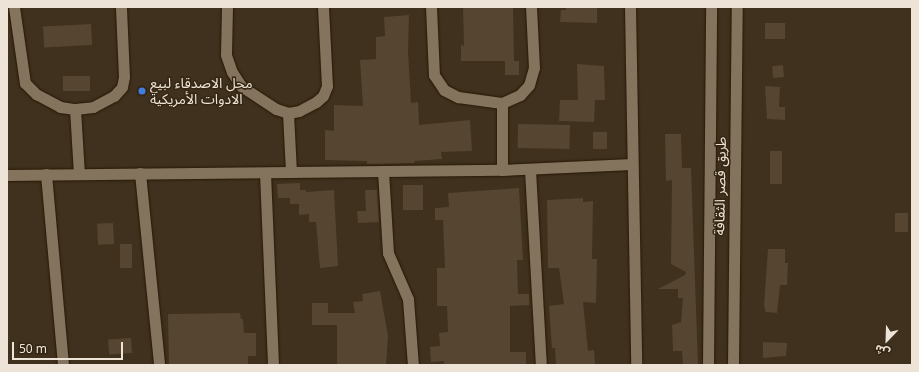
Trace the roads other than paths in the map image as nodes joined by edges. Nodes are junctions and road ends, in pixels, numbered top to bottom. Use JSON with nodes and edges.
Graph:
{"nodes":[{"id":1,"x":14,"y":7,"type":"edge"},
{"id":2,"x":121,"y":7,"type":"edge"},
{"id":3,"x":227,"y":7,"type":"edge"},
{"id":4,"x":323,"y":7,"type":"edge"},
{"id":5,"x":431,"y":7,"type":"edge"},
{"id":6,"x":531,"y":7,"type":"edge"},
{"id":7,"x":630,"y":7,"type":"edge"},
{"id":8,"x":711,"y":7,"type":"edge"},
{"id":9,"x":737,"y":7,"type":"edge"},
{"id":10,"x":502,"y":103,"type":"junction"},
{"id":11,"x":75,"y":109,"type":"junction"},
{"id":12,"x":288,"y":113,"type":"junction"},
{"id":13,"x":632,"y":164,"type":"junction"},
{"id":14,"x":502,"y":170,"type":"junction"},
{"id":15,"x":530,"y":170,"type":"junction"},
{"id":16,"x":383,"y":171,"type":"junction"},
{"id":17,"x":291,"y":172,"type":"junction"},
{"id":18,"x":140,"y":173,"type":"junction"},
{"id":19,"x":266,"y":173,"type":"junction"},
{"id":20,"x":46,"y":174,"type":"junction"},
{"id":21,"x":79,"y":174,"type":"junction"},
{"id":22,"x":7,"y":175,"type":"edge"},
{"id":23,"x":63,"y":365,"type":"edge"},
{"id":24,"x":159,"y":365,"type":"edge"},
{"id":25,"x":273,"y":365,"type":"edge"},
{"id":26,"x":414,"y":365,"type":"edge"},
{"id":27,"x":541,"y":365,"type":"edge"},
{"id":28,"x":636,"y":365,"type":"edge"},
{"id":29,"x":708,"y":365,"type":"edge"},
{"id":30,"x":733,"y":365,"type":"edge"}],
"edges":[{"from":1,"to":11,"type":"street"},
{"from":2,"to":11,"type":"street"},
{"from":3,"to":12,"type":"street"},
{"from":4,"to":12,"type":"street"},
{"from":5,"to":10,"type":"street"},
{"from":6,"to":10,"type":"street"},
{"from":7,"to":13,"type":"street"},
{"from":8,"to":29,"type":"street"},
{"from":9,"to":30,"type":"street","name":"طريق قصر الثقافة"},
{"from":10,"to":14,"type":"street"},
{"from":11,"to":21,"type":"street"},
{"from":12,"to":17,"type":"street"},
{"from":13,"to":15,"type":"street"},
{"from":13,"to":28,"type":"street"},
{"from":14,"to":15,"type":"street"},
{"from":14,"to":16,"type":"street"},
{"from":15,"to":27,"type":"street"},
{"from":16,"to":17,"type":"street"},
{"from":16,"to":26,"type":"street"},
{"from":17,"to":19,"type":"street"},
{"from":18,"to":19,"type":"street"},
{"from":18,"to":21,"type":"street"},
{"from":18,"to":24,"type":"street"},
{"from":19,"to":25,"type":"street"},
{"from":20,"to":21,"type":"street"},
{"from":20,"to":22,"type":"street"},
{"from":20,"to":23,"type":"street"}]}
